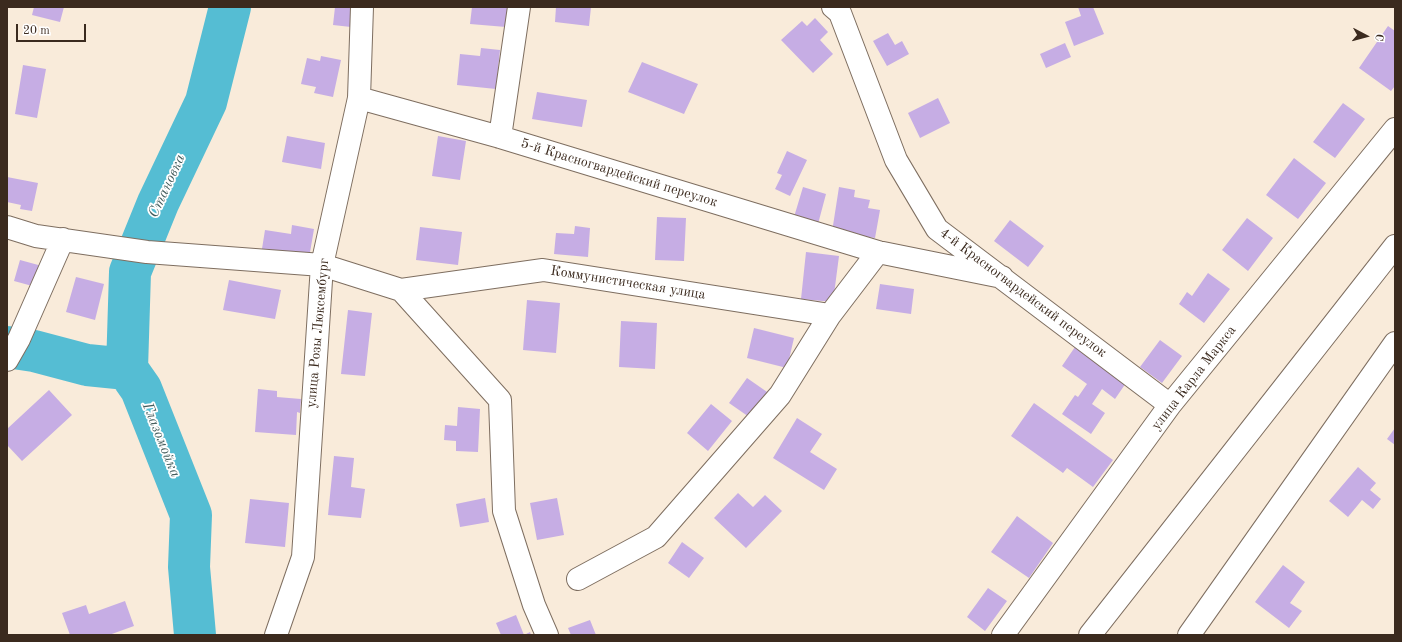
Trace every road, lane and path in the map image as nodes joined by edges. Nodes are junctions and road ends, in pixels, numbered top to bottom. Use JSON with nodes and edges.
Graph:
{"nodes":[{"id":1,"x":362,"y":7,"type":"edge"},
{"id":2,"x":518,"y":7,"type":"edge"},
{"id":3,"x":833,"y":7,"type":"edge"},
{"id":4,"x":359,"y":98,"type":"junction"},
{"id":5,"x":1395,"y":129,"type":"edge"},
{"id":6,"x":500,"y":137,"type":"junction"},
{"id":7,"x":7,"y":228,"type":"edge"},
{"id":8,"x":63,"y":240,"type":"junction"},
{"id":9,"x":1395,"y":246,"type":"edge"},
{"id":10,"x":878,"y":252,"type":"junction"},
{"id":11,"x":322,"y":265,"type":"junction"},
{"id":12,"x":1002,"y":277,"type":"junction"},
{"id":13,"x":401,"y":290,"type":"junction"},
{"id":14,"x":830,"y":315,"type":"junction"},
{"id":15,"x":1395,"y":343,"type":"edge"},
{"id":16,"x":7,"y":360,"type":"edge"},
{"id":17,"x":1170,"y":406,"type":"junction"},
{"id":18,"x":578,"y":579,"type":"dead end"},
{"id":19,"x":276,"y":635,"type":"edge"},
{"id":20,"x":548,"y":635,"type":"edge"},
{"id":21,"x":1003,"y":635,"type":"edge"},
{"id":22,"x":1090,"y":635,"type":"edge"},
{"id":23,"x":1189,"y":635,"type":"edge"}],
"edges":[{"from":1,"to":4,"type":"street","name":"улица Розы Люксембург"},
{"from":2,"to":6,"type":"street"},
{"from":3,"to":12,"type":"street","name":"4-й Красногвардейский переулок"},
{"from":4,"to":6,"type":"street","name":"5-й Красногвардейский переулок"},
{"from":4,"to":11,"type":"street","name":"улица Розы Люксембург"},
{"from":5,"to":17,"type":"street","name":"улица Карла Маркса"},
{"from":6,"to":10,"type":"street","name":"5-й Красногвардейский переулок"},
{"from":7,"to":8,"type":"street","name":"Коммунистическая улица"},
{"from":8,"to":11,"type":"street","name":"Коммунистическая улица"},
{"from":8,"to":16,"type":"street"},
{"from":9,"to":22,"type":"street"},
{"from":10,"to":12,"type":"street","name":"5-й Красногвардейский переулок"},
{"from":10,"to":14,"type":"street"},
{"from":11,"to":13,"type":"street","name":"Коммунистическая улица"},
{"from":11,"to":19,"type":"street","name":"улица Розы Люксембург"},
{"from":12,"to":17,"type":"street","name":"4-й Красногвардейский переулок"},
{"from":13,"to":14,"type":"street","name":"Коммунистическая улица"},
{"from":13,"to":20,"type":"street"},
{"from":14,"to":18,"type":"street"},
{"from":15,"to":23,"type":"street"},
{"from":17,"to":21,"type":"street","name":"улица Карла Маркса"}]}
